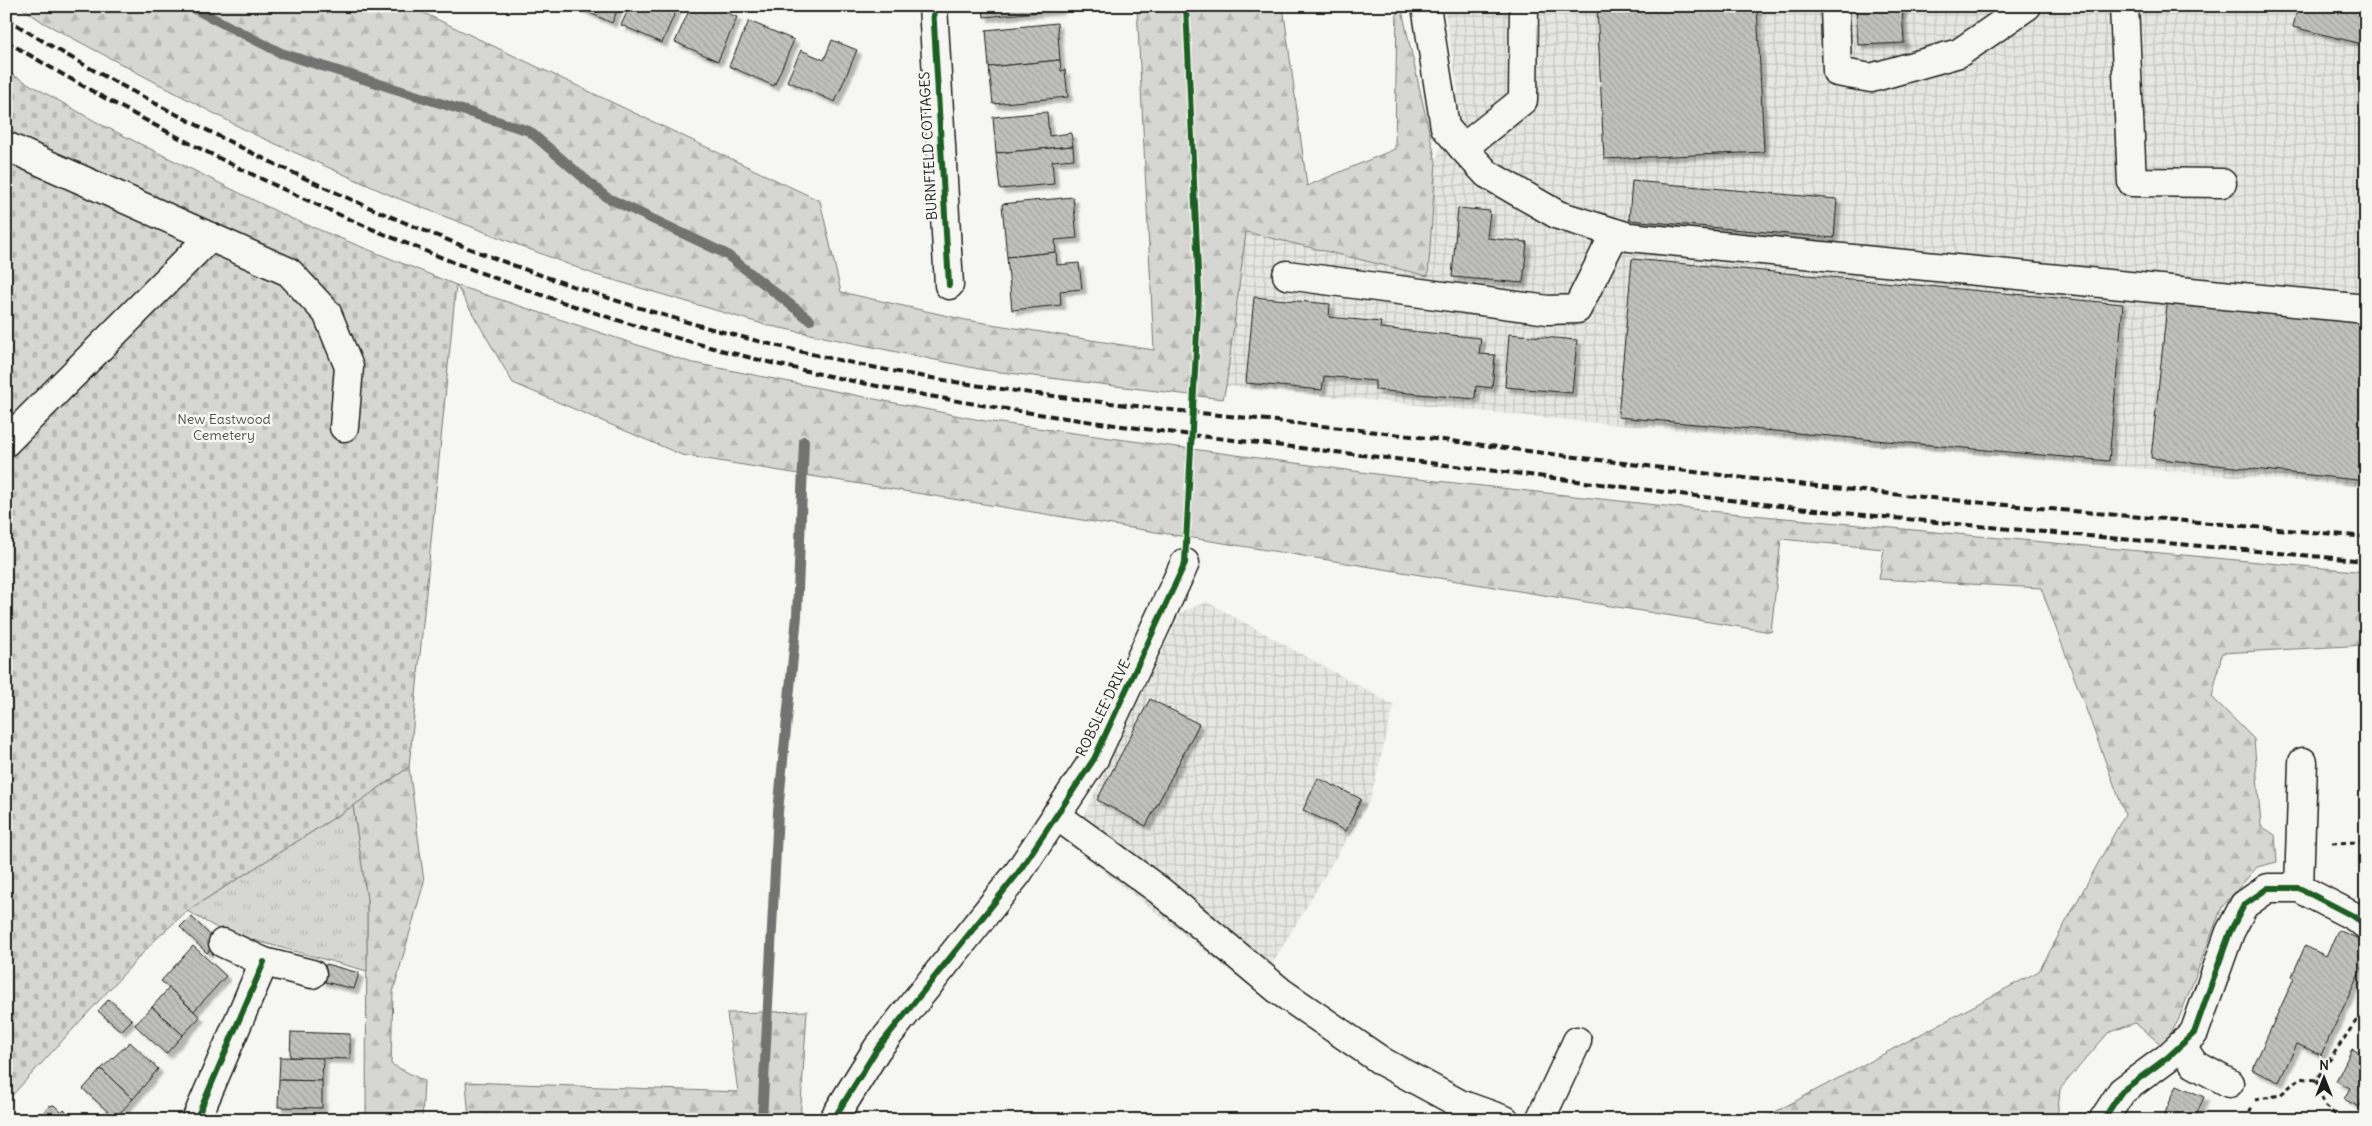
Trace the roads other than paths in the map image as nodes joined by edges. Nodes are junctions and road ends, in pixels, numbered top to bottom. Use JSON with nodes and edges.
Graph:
{"nodes":[{"id":1,"x":933,"y":6,"type":"edge"},
{"id":2,"x":1426,"y":6,"type":"edge"},
{"id":3,"x":1524,"y":6,"type":"edge"},
{"id":4,"x":1835,"y":6,"type":"edge"},
{"id":5,"x":2026,"y":6,"type":"edge"},
{"id":6,"x":2124,"y":6,"type":"edge"},
{"id":7,"x":6,"y":146,"type":"edge"},
{"id":8,"x":1463,"y":148,"type":"junction"},
{"id":9,"x":2222,"y":183,"type":"dead end"},
{"id":10,"x":1615,"y":233,"type":"junction"},
{"id":11,"x":210,"y":237,"type":"junction"},
{"id":12,"x":1287,"y":275,"type":"dead end"},
{"id":13,"x":949,"y":285,"type":"dead end"},
{"id":14,"x":2366,"y":309,"type":"edge"},
{"id":15,"x":344,"y":426,"type":"dead end"},
{"id":16,"x":6,"y":442,"type":"edge"},
{"id":17,"x":1185,"y":563,"type":"dead end"},
{"id":18,"x":2303,"y":762,"type":"dead end"},
{"id":19,"x":1056,"y":815,"type":"junction"},
{"id":20,"x":2299,"y":888,"type":"junction"},
{"id":21,"x":2366,"y":925,"type":"edge"},
{"id":22,"x":223,"y":943,"type":"dead end"},
{"id":23,"x":264,"y":962,"type":"junction"},
{"id":24,"x":312,"y":974,"type":"dead end"},
{"id":25,"x":1577,"y":1041,"type":"dead end"},
{"id":26,"x":2181,"y":1045,"type":"junction"},
{"id":27,"x":2229,"y":1084,"type":"road end"},
{"id":28,"x":196,"y":1120,"type":"edge"},
{"id":29,"x":833,"y":1120,"type":"edge"},
{"id":30,"x":1506,"y":1120,"type":"edge"},
{"id":31,"x":1540,"y":1120,"type":"edge"},
{"id":32,"x":2103,"y":1120,"type":"edge"}],
"edges":[{"from":1,"to":13,"type":"street","name":"BURNFIELD COTTAGES"},
{"from":2,"to":8,"type":"street"},
{"from":3,"to":8,"type":"street"},
{"from":4,"to":5,"type":"street"},
{"from":6,"to":9,"type":"street"},
{"from":7,"to":11,"type":"street"},
{"from":8,"to":10,"type":"street"},
{"from":10,"to":12,"type":"street"},
{"from":10,"to":14,"type":"street"},
{"from":11,"to":15,"type":"street"},
{"from":11,"to":16,"type":"street"},
{"from":17,"to":19,"type":"street","name":"ROBSLEE DRIVE"},
{"from":18,"to":20,"type":"street"},
{"from":19,"to":29,"type":"street","name":"ROBSLEE DRIVE"},
{"from":19,"to":30,"type":"street"},
{"from":20,"to":21,"type":"street"},
{"from":20,"to":26,"type":"street"},
{"from":22,"to":23,"type":"street"},
{"from":23,"to":24,"type":"street"},
{"from":23,"to":28,"type":"street"},
{"from":25,"to":31,"type":"street"},
{"from":26,"to":27,"type":"street"},
{"from":26,"to":32,"type":"street"}]}
